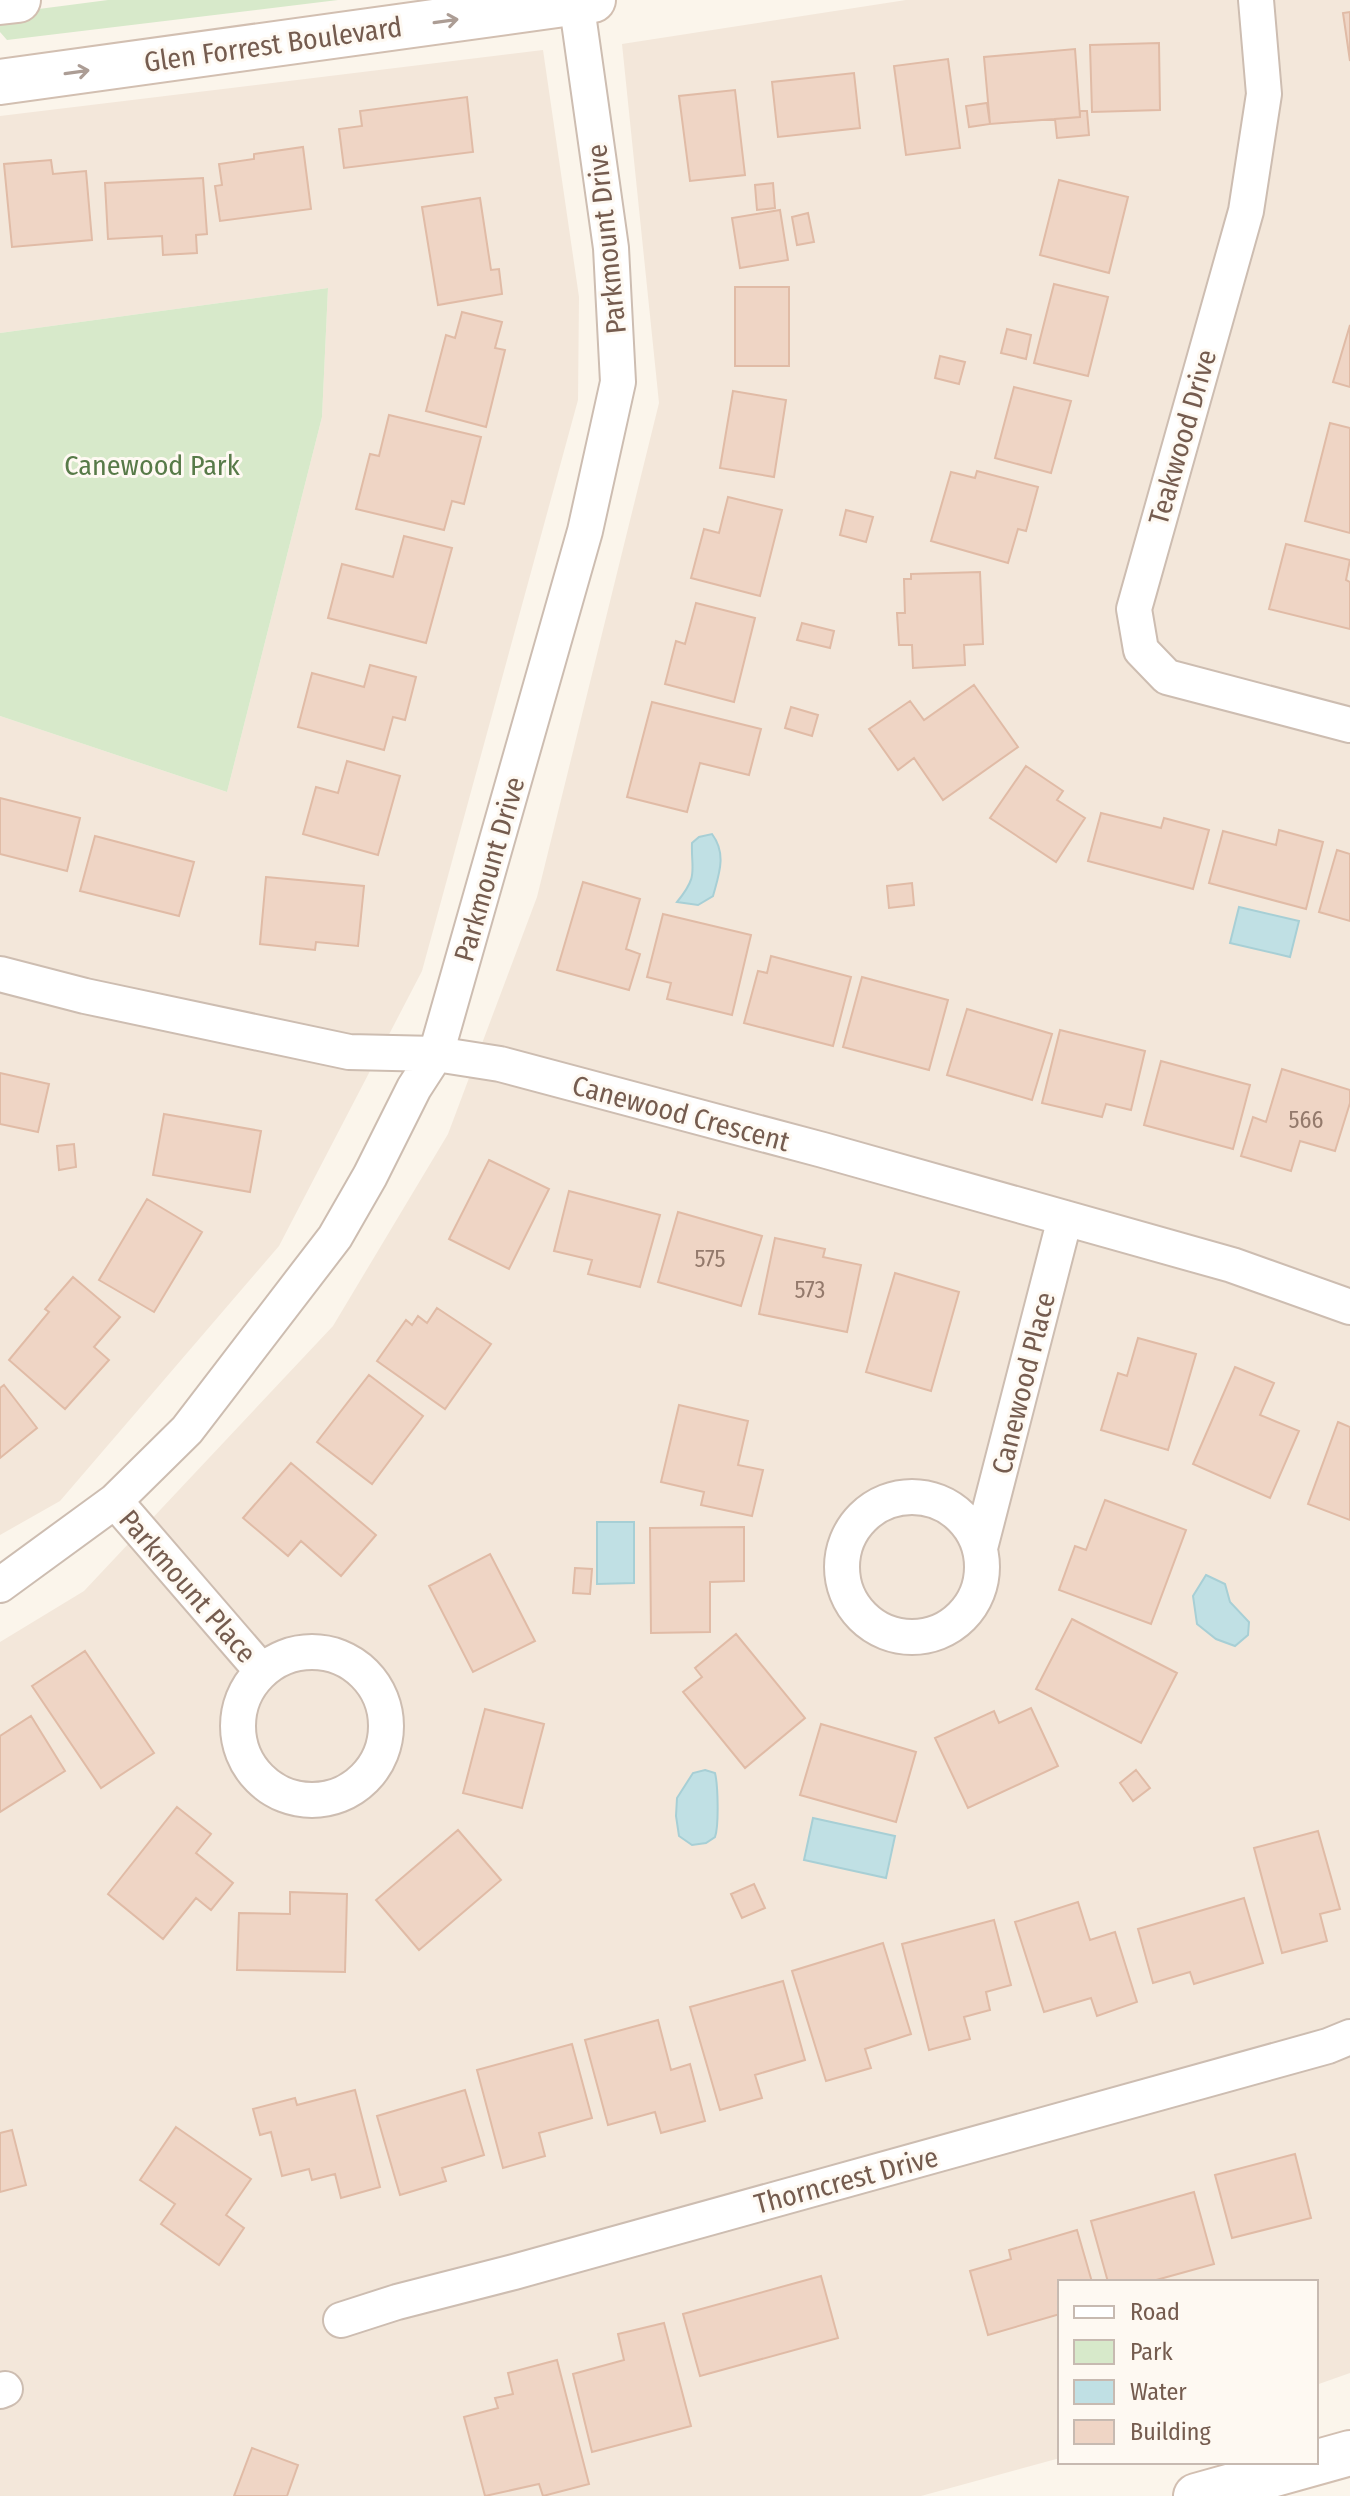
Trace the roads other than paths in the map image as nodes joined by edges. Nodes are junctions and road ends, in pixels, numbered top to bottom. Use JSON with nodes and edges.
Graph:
{"nodes":[{"id":1,"x":18,"y":0,"type":"edge"},
{"id":2,"x":1256,"y":0,"type":"edge"},
{"id":3,"x":582,"y":1,"type":"edge"},
{"id":4,"x":0,"y":2,"type":"edge"},
{"id":5,"x":0,"y":82,"type":"edge"},
{"id":6,"x":1350,"y":725,"type":"edge"},
{"id":7,"x":0,"y":974,"type":"edge"},
{"id":8,"x":436,"y":1054,"type":"junction"},
{"id":9,"x":1065,"y":1218,"type":"junction"},
{"id":10,"x":1350,"y":1307,"type":"edge"},
{"id":11,"x":115,"y":1501,"type":"junction"},
{"id":12,"x":980,"y":1548,"type":"junction"},
{"id":13,"x":0,"y":1585,"type":"edge"},
{"id":14,"x":261,"y":1670,"type":"junction"},
{"id":15,"x":1350,"y":2037,"type":"edge"},
{"id":16,"x":341,"y":2320,"type":"dead end"},
{"id":17,"x":1350,"y":2453,"type":"edge"},
{"id":18,"x":1318,"y":2462,"type":"edge"},
{"id":19,"x":1311,"y":2464,"type":"edge"},
{"id":20,"x":1196,"y":2496,"type":"edge"}],
"edges":[{"from":1,"to":4,"type":"street"},
{"from":2,"to":6,"type":"street","name":"Teakwood Drive"},
{"from":5,"to":3,"type":"street","name":"Glen Forrest Boulevard","one_way":true},
{"from":3,"to":8,"type":"street","name":"Parkmount Drive"},
{"from":7,"to":8,"type":"street","name":"Canewood Crescent"},
{"from":8,"to":9,"type":"street","name":"Canewood Crescent"},
{"from":8,"to":11,"type":"street","name":"Parkmount Drive"},
{"from":9,"to":10,"type":"street","name":"Canewood Crescent"},
{"from":9,"to":12,"type":"street","name":"Canewood Place"},
{"from":11,"to":13,"type":"street","name":"Parkmount Drive"},
{"from":11,"to":14,"type":"street","name":"Parkmount Place"},
{"from":12,"to":12,"type":"street","name":"Canewood Place"},
{"from":14,"to":14,"type":"street","name":"Parkmount Place"},
{"from":15,"to":16,"type":"street","name":"Thorncrest Drive"},
{"from":17,"to":18,"type":"street"},
{"from":19,"to":20,"type":"street"}]}
